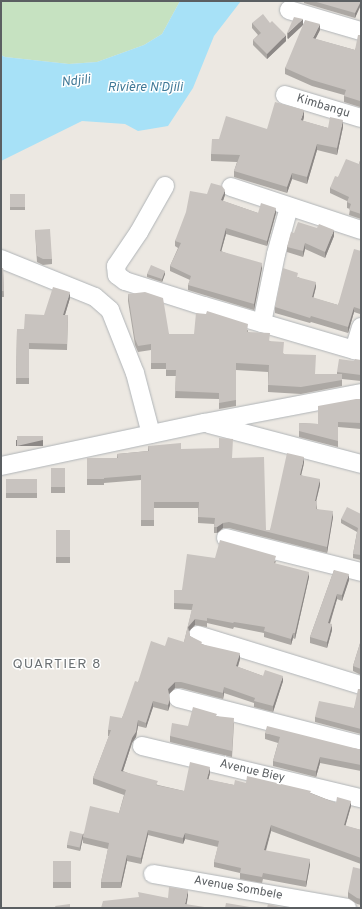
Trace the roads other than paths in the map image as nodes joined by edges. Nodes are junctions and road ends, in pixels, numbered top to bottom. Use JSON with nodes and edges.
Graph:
{"nodes":[{"id":1,"x":289,"y":10,"type":"dead end"},
{"id":2,"x":361,"y":31,"type":"edge"},
{"id":3,"x":285,"y":95,"type":"dead end"},
{"id":4,"x":361,"y":118,"type":"edge"},
{"id":5,"x":165,"y":186,"type":"dead end"},
{"id":6,"x":231,"y":186,"type":"dead end"},
{"id":7,"x":289,"y":207,"type":"junction"},
{"id":8,"x":361,"y":230,"type":"edge"},
{"id":9,"x":1,"y":259,"type":"edge"},
{"id":10,"x":262,"y":323,"type":"junction"},
{"id":11,"x":361,"y":327,"type":"edge"},
{"id":12,"x":357,"y":351,"type":"edge"},
{"id":13,"x":361,"y":393,"type":"edge"},
{"id":14,"x":204,"y":423,"type":"junction"},
{"id":15,"x":152,"y":434,"type":"junction"},
{"id":16,"x":361,"y":464,"type":"edge"},
{"id":17,"x":1,"y":466,"type":"edge"},
{"id":18,"x":226,"y":538,"type":"dead end"},
{"id":19,"x":361,"y":572,"type":"edge"},
{"id":20,"x":198,"y":635,"type":"dead end"},
{"id":21,"x":361,"y":685,"type":"edge"},
{"id":22,"x":178,"y":698,"type":"dead end"},
{"id":23,"x":361,"y":745,"type":"edge"},
{"id":24,"x":142,"y":746,"type":"dead end"},
{"id":25,"x":361,"y":798,"type":"edge"},
{"id":26,"x":153,"y":874,"type":"dead end"},
{"id":27,"x":347,"y":908,"type":"edge"}],
"edges":[{"from":1,"to":2,"type":"street"},
{"from":3,"to":4,"type":"street","name":"Kimbangu"},
{"from":5,"to":10,"type":"street"},
{"from":6,"to":7,"type":"street"},
{"from":7,"to":8,"type":"street"},
{"from":7,"to":10,"type":"street"},
{"from":9,"to":15,"type":"street"},
{"from":10,"to":12,"type":"street"},
{"from":11,"to":12,"type":"street"},
{"from":13,"to":14,"type":"street"},
{"from":14,"to":15,"type":"street"},
{"from":14,"to":16,"type":"street"},
{"from":15,"to":17,"type":"street"},
{"from":18,"to":19,"type":"street"},
{"from":20,"to":21,"type":"street"},
{"from":22,"to":23,"type":"street"},
{"from":24,"to":25,"type":"street","name":"Avenue Biey"},
{"from":26,"to":27,"type":"street","name":"Avenue Sombele"}]}
